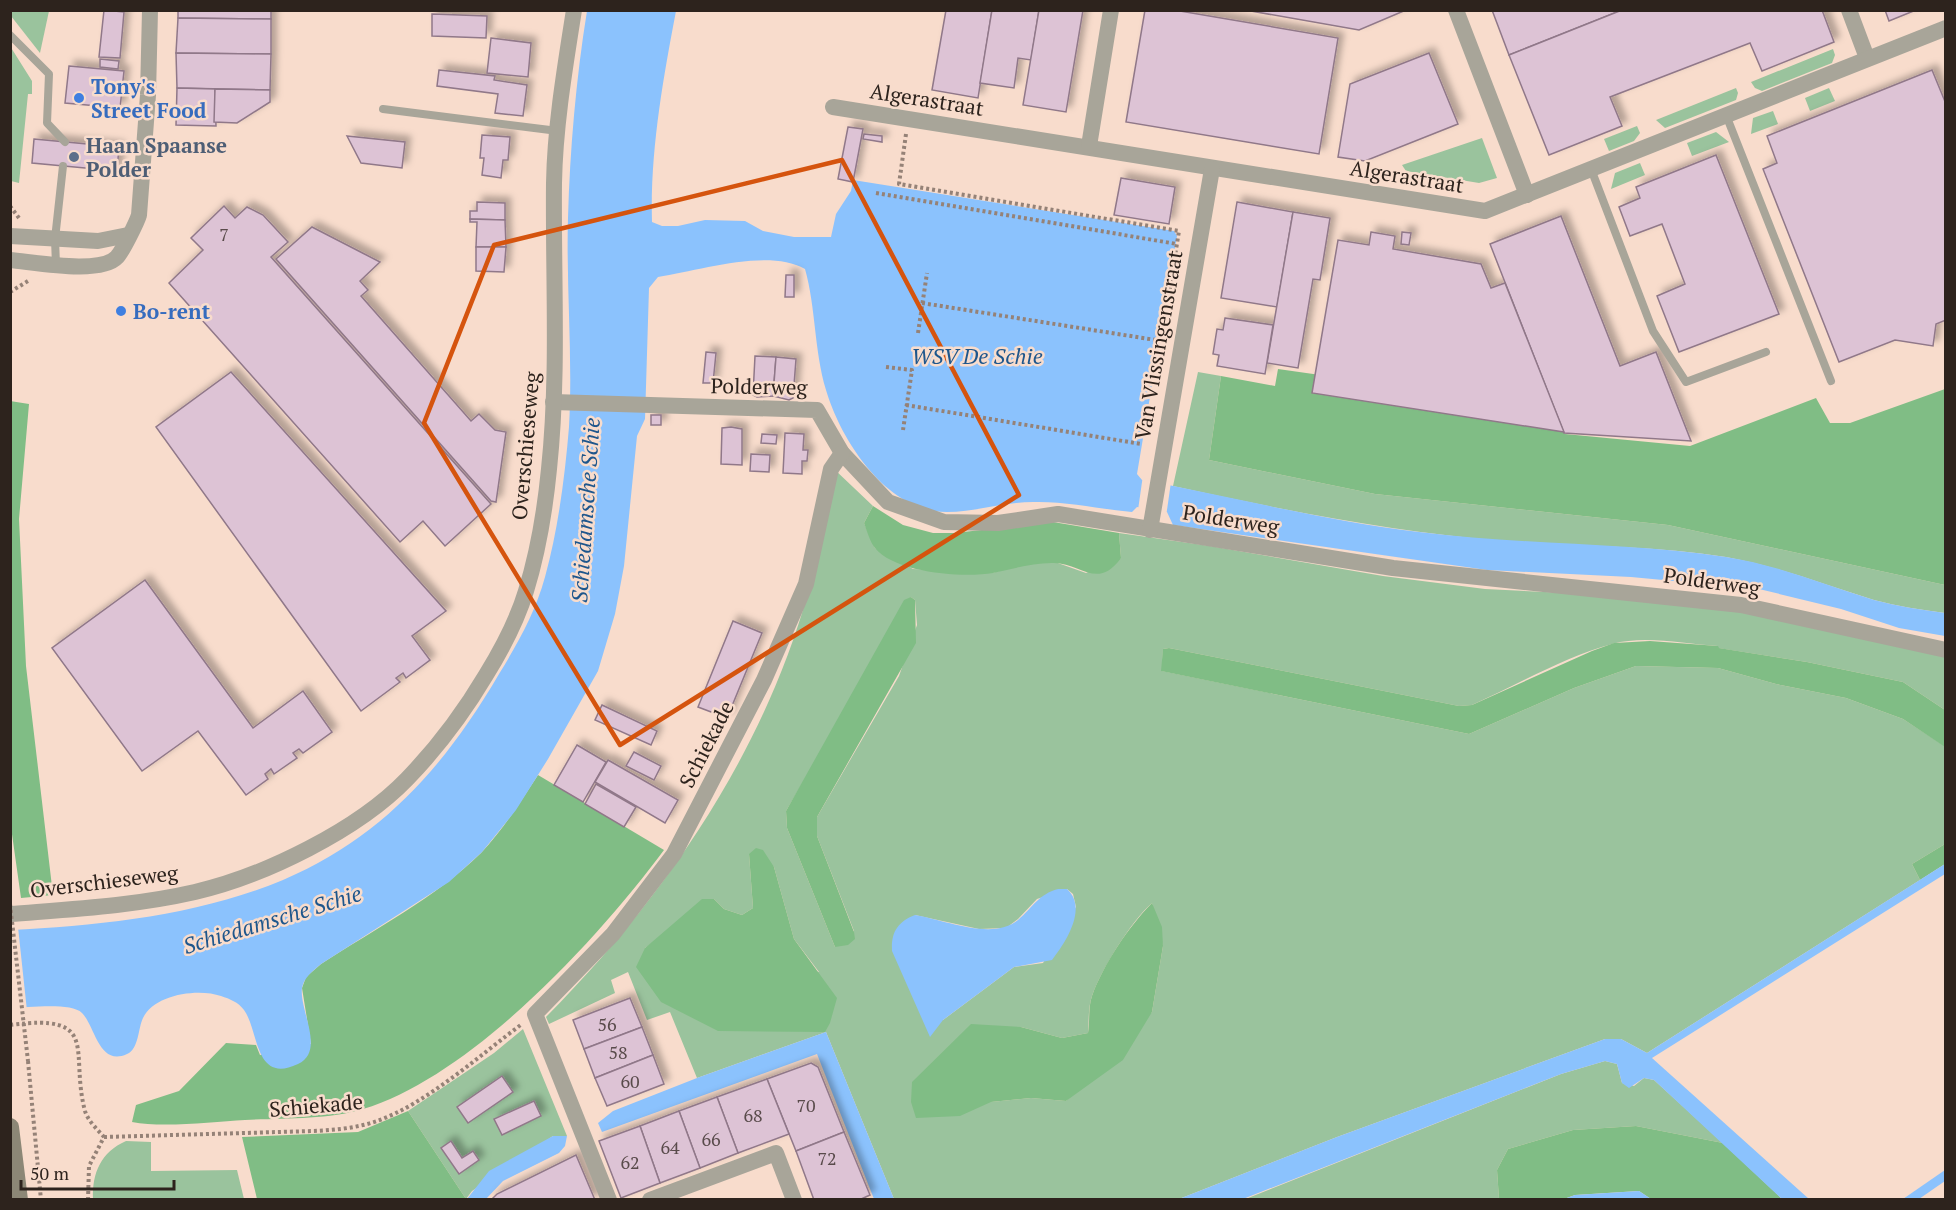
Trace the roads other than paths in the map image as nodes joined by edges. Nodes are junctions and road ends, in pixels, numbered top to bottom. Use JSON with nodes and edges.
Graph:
{"nodes":[{"id":1,"x":150,"y":10,"type":"edge"},
{"id":2,"x":574,"y":10,"type":"edge"},
{"id":3,"x":1111,"y":10,"type":"edge"},
{"id":4,"x":1456,"y":10,"type":"edge"},
{"id":5,"x":1849,"y":10,"type":"edge"},
{"id":6,"x":1946,"y":28,"type":"edge"},
{"id":7,"x":10,"y":35,"type":"edge"},
{"id":8,"x":1868,"y":58,"type":"junction"},
{"id":9,"x":833,"y":107,"type":"dead end"},
{"id":10,"x":383,"y":109,"type":"dead end"},
{"id":11,"x":1726,"y":115,"type":"junction"},
{"id":12,"x":558,"y":131,"type":"junction"},
{"id":13,"x":65,"y":142,"type":"dead end"},
{"id":14,"x":1089,"y":146,"type":"junction"},
{"id":15,"x":63,"y":166,"type":"dead end"},
{"id":16,"x":1212,"y":169,"type":"junction"},
{"id":17,"x":1591,"y":169,"type":"junction"},
{"id":18,"x":1527,"y":195,"type":"junction"},
{"id":19,"x":128,"y":235,"type":"junction"},
{"id":20,"x":10,"y":236,"type":"edge"},
{"id":21,"x":56,"y":239,"type":"junction"},
{"id":22,"x":10,"y":260,"type":"edge"},
{"id":23,"x":56,"y":265,"type":"junction"},
{"id":24,"x":1766,"y":352,"type":"dead end"},
{"id":25,"x":1831,"y":381,"type":"dead end"},
{"id":26,"x":558,"y":402,"type":"junction"},
{"id":27,"x":842,"y":453,"type":"junction"},
{"id":28,"x":1151,"y":523,"type":"junction"},
{"id":29,"x":1946,"y":650,"type":"edge"},
{"id":30,"x":10,"y":914,"type":"edge"},
{"id":31,"x":10,"y":1127,"type":"edge"},
{"id":32,"x":19,"y":1200,"type":"edge"},
{"id":33,"x":609,"y":1200,"type":"edge"},
{"id":34,"x":650,"y":1200,"type":"edge"},
{"id":35,"x":794,"y":1200,"type":"edge"}],
"edges":[{"from":1,"to":19,"type":"street"},
{"from":2,"to":12,"type":"street","name":"Overschieseweg"},
{"from":3,"to":14,"type":"street"},
{"from":4,"to":18,"type":"street"},
{"from":5,"to":8,"type":"street"},
{"from":6,"to":8,"type":"street","name":"Algerastraat"},
{"from":7,"to":13,"type":"lane"},
{"from":8,"to":11,"type":"street","name":"Algerastraat"},
{"from":9,"to":14,"type":"street","name":"Algerastraat"},
{"from":10,"to":12,"type":"lane"},
{"from":11,"to":17,"type":"street","name":"Algerastraat"},
{"from":11,"to":25,"type":"lane"},
{"from":12,"to":26,"type":"street","name":"Overschieseweg"},
{"from":14,"to":16,"type":"street","name":"Algerastraat"},
{"from":15,"to":21,"type":"lane"},
{"from":16,"to":18,"type":"street","name":"Algerastraat"},
{"from":16,"to":28,"type":"street","name":"Van Vlissingenstraat"},
{"from":17,"to":18,"type":"street","name":"Algerastraat"},
{"from":17,"to":24,"type":"lane"},
{"from":19,"to":21,"type":"street"},
{"from":19,"to":23,"type":"street"},
{"from":20,"to":21,"type":"street"},
{"from":21,"to":23,"type":"lane"},
{"from":22,"to":23,"type":"street"},
{"from":26,"to":27,"type":"street","name":"Polderweg"},
{"from":26,"to":30,"type":"street","name":"Overschieseweg"},
{"from":27,"to":28,"type":"street","name":"Polderweg"},
{"from":27,"to":33,"type":"street","name":"Schiekade"},
{"from":28,"to":29,"type":"street","name":"Polderweg"},
{"from":31,"to":32,"type":"main road"},
{"from":34,"to":35,"type":"street"}]}
